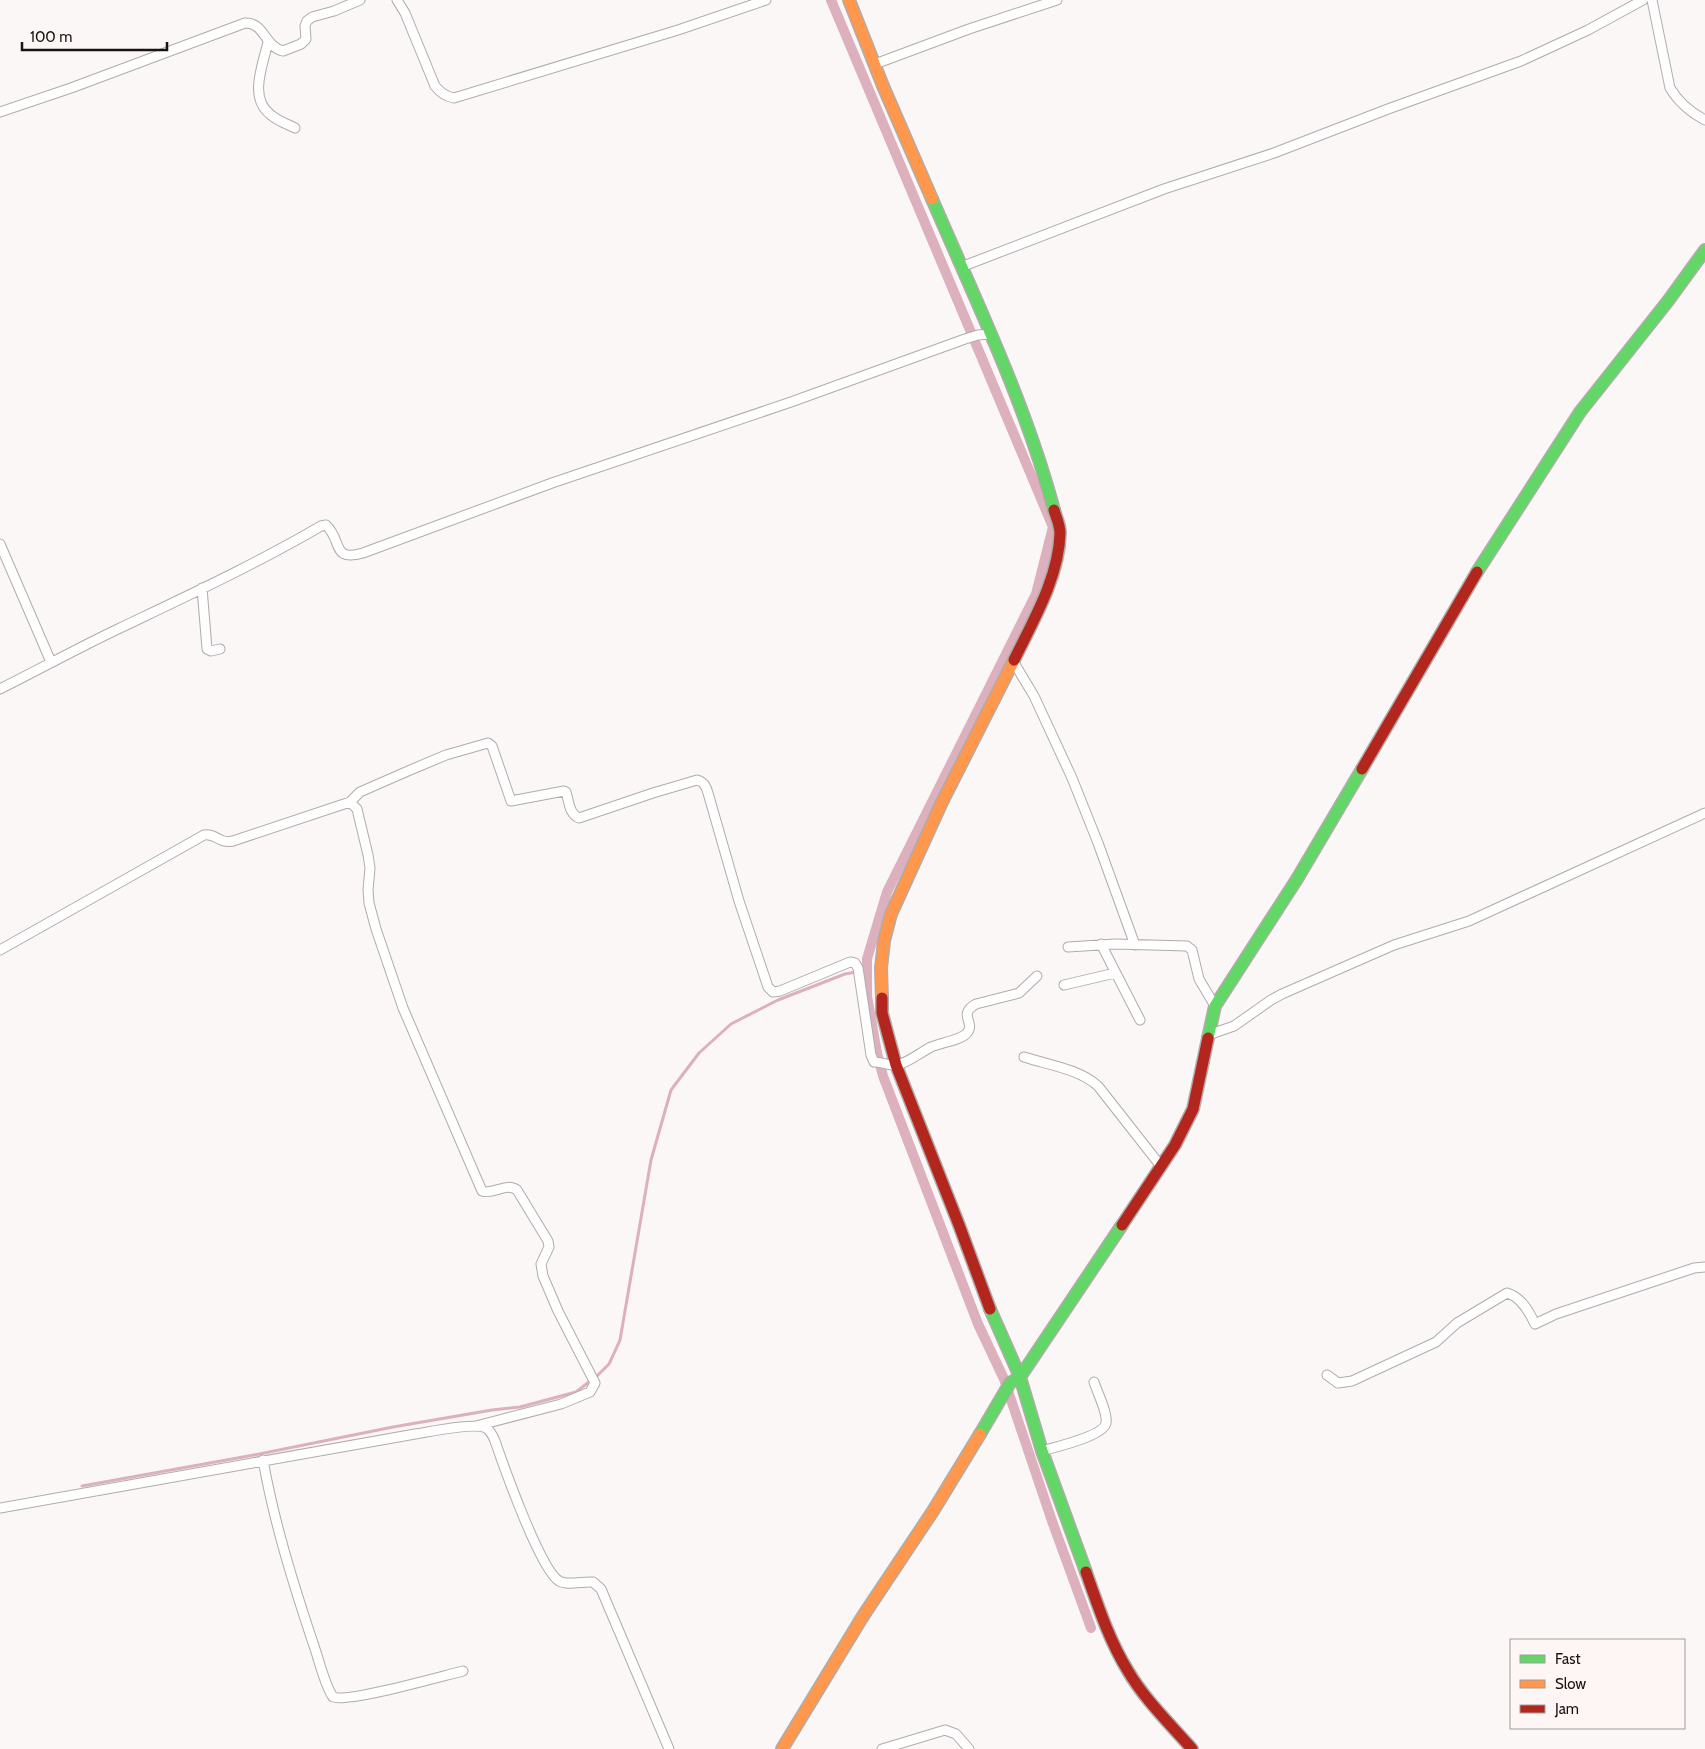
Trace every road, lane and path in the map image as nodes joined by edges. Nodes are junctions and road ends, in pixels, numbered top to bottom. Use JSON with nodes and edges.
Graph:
{"nodes":[{"id":1,"x":360,"y":0,"type":"edge"},
{"id":2,"x":397,"y":0,"type":"edge"},
{"id":3,"x":766,"y":0,"type":"edge"},
{"id":4,"x":849,"y":0,"type":"edge"},
{"id":5,"x":1058,"y":0,"type":"edge"},
{"id":6,"x":1643,"y":0,"type":"edge"},
{"id":7,"x":1652,"y":0,"type":"edge"},
{"id":8,"x":268,"y":42,"type":"junction"},
{"id":9,"x":875,"y":64,"type":"junction"},
{"id":10,"x":0,"y":112,"type":"edge"},
{"id":11,"x":1705,"y":120,"type":"edge"},
{"id":12,"x":295,"y":128,"type":"dead end"},
{"id":13,"x":1705,"y":250,"type":"edge"},
{"id":14,"x":961,"y":267,"type":"junction"},
{"id":15,"x":990,"y":334,"type":"junction"},
{"id":16,"x":0,"y":544,"type":"edge"},
{"id":17,"x":202,"y":588,"type":"junction"},
{"id":18,"x":220,"y":649,"type":"dead end"},
{"id":19,"x":1013,"y":661,"type":"junction"},
{"id":20,"x":51,"y":662,"type":"junction"},
{"id":21,"x":0,"y":689,"type":"edge"},
{"id":22,"x":350,"y":802,"type":"junction"},
{"id":23,"x":1705,"y":813,"type":"edge"},
{"id":24,"x":1100,"y":944,"type":"junction"},
{"id":25,"x":1135,"y":945,"type":"junction"},
{"id":26,"x":1068,"y":946,"type":"dead end"},
{"id":27,"x":0,"y":950,"type":"edge"},
{"id":28,"x":1115,"y":972,"type":"junction"},
{"id":29,"x":1037,"y":976,"type":"dead end"},
{"id":30,"x":1064,"y":985,"type":"dead end"},
{"id":31,"x":1215,"y":1006,"type":"junction"},
{"id":32,"x":1140,"y":1020,"type":"dead end"},
{"id":33,"x":1208,"y":1035,"type":"junction"},
{"id":34,"x":1024,"y":1057,"type":"dead end"},
{"id":35,"x":891,"y":1064,"type":"junction"},
{"id":36,"x":1160,"y":1165,"type":"junction"},
{"id":37,"x":1705,"y":1267,"type":"edge"},
{"id":38,"x":1327,"y":1374,"type":"dead end"},
{"id":39,"x":1020,"y":1377,"type":"junction"},
{"id":40,"x":1094,"y":1382,"type":"dead end"},
{"id":41,"x":476,"y":1426,"type":"junction"},
{"id":42,"x":1042,"y":1451,"type":"junction"},
{"id":43,"x":263,"y":1460,"type":"junction"},
{"id":44,"x":0,"y":1508,"type":"edge"},
{"id":45,"x":463,"y":1671,"type":"dead end"},
{"id":46,"x":669,"y":1749,"type":"edge"},
{"id":47,"x":782,"y":1749,"type":"edge"},
{"id":48,"x":882,"y":1749,"type":"edge"},
{"id":49,"x":969,"y":1749,"type":"edge"},
{"id":50,"x":1192,"y":1749,"type":"edge"}],
"edges":[{"from":1,"to":8,"type":"street"},
{"from":2,"to":3,"type":"street"},
{"from":4,"to":9,"type":"street"},
{"from":5,"to":9,"type":"street"},
{"from":6,"to":14,"type":"street"},
{"from":7,"to":11,"type":"street"},
{"from":8,"to":10,"type":"street"},
{"from":8,"to":12,"type":"street"},
{"from":9,"to":14,"type":"street"},
{"from":13,"to":31,"type":"street"},
{"from":14,"to":15,"type":"street"},
{"from":15,"to":17,"type":"street"},
{"from":15,"to":19,"type":"street"},
{"from":16,"to":20,"type":"street"},
{"from":17,"to":18,"type":"street"},
{"from":17,"to":20,"type":"street"},
{"from":19,"to":25,"type":"street"},
{"from":19,"to":35,"type":"street"},
{"from":20,"to":21,"type":"street"},
{"from":22,"to":27,"type":"street"},
{"from":22,"to":35,"type":"street"},
{"from":22,"to":41,"type":"street"},
{"from":23,"to":33,"type":"street"},
{"from":24,"to":25,"type":"street"},
{"from":24,"to":26,"type":"street"},
{"from":24,"to":28,"type":"street"},
{"from":25,"to":31,"type":"street"},
{"from":28,"to":30,"type":"street"},
{"from":28,"to":32,"type":"street"},
{"from":29,"to":35,"type":"street"},
{"from":31,"to":33,"type":"street"},
{"from":33,"to":36,"type":"street"},
{"from":34,"to":36,"type":"street"},
{"from":35,"to":39,"type":"street"},
{"from":36,"to":39,"type":"street"},
{"from":37,"to":38,"type":"street"},
{"from":39,"to":42,"type":"street"},
{"from":39,"to":47,"type":"street"},
{"from":40,"to":42,"type":"street"},
{"from":41,"to":43,"type":"street"},
{"from":41,"to":46,"type":"street"},
{"from":42,"to":50,"type":"street"},
{"from":43,"to":44,"type":"street"},
{"from":43,"to":45,"type":"street"},
{"from":48,"to":49,"type":"street"}]}
